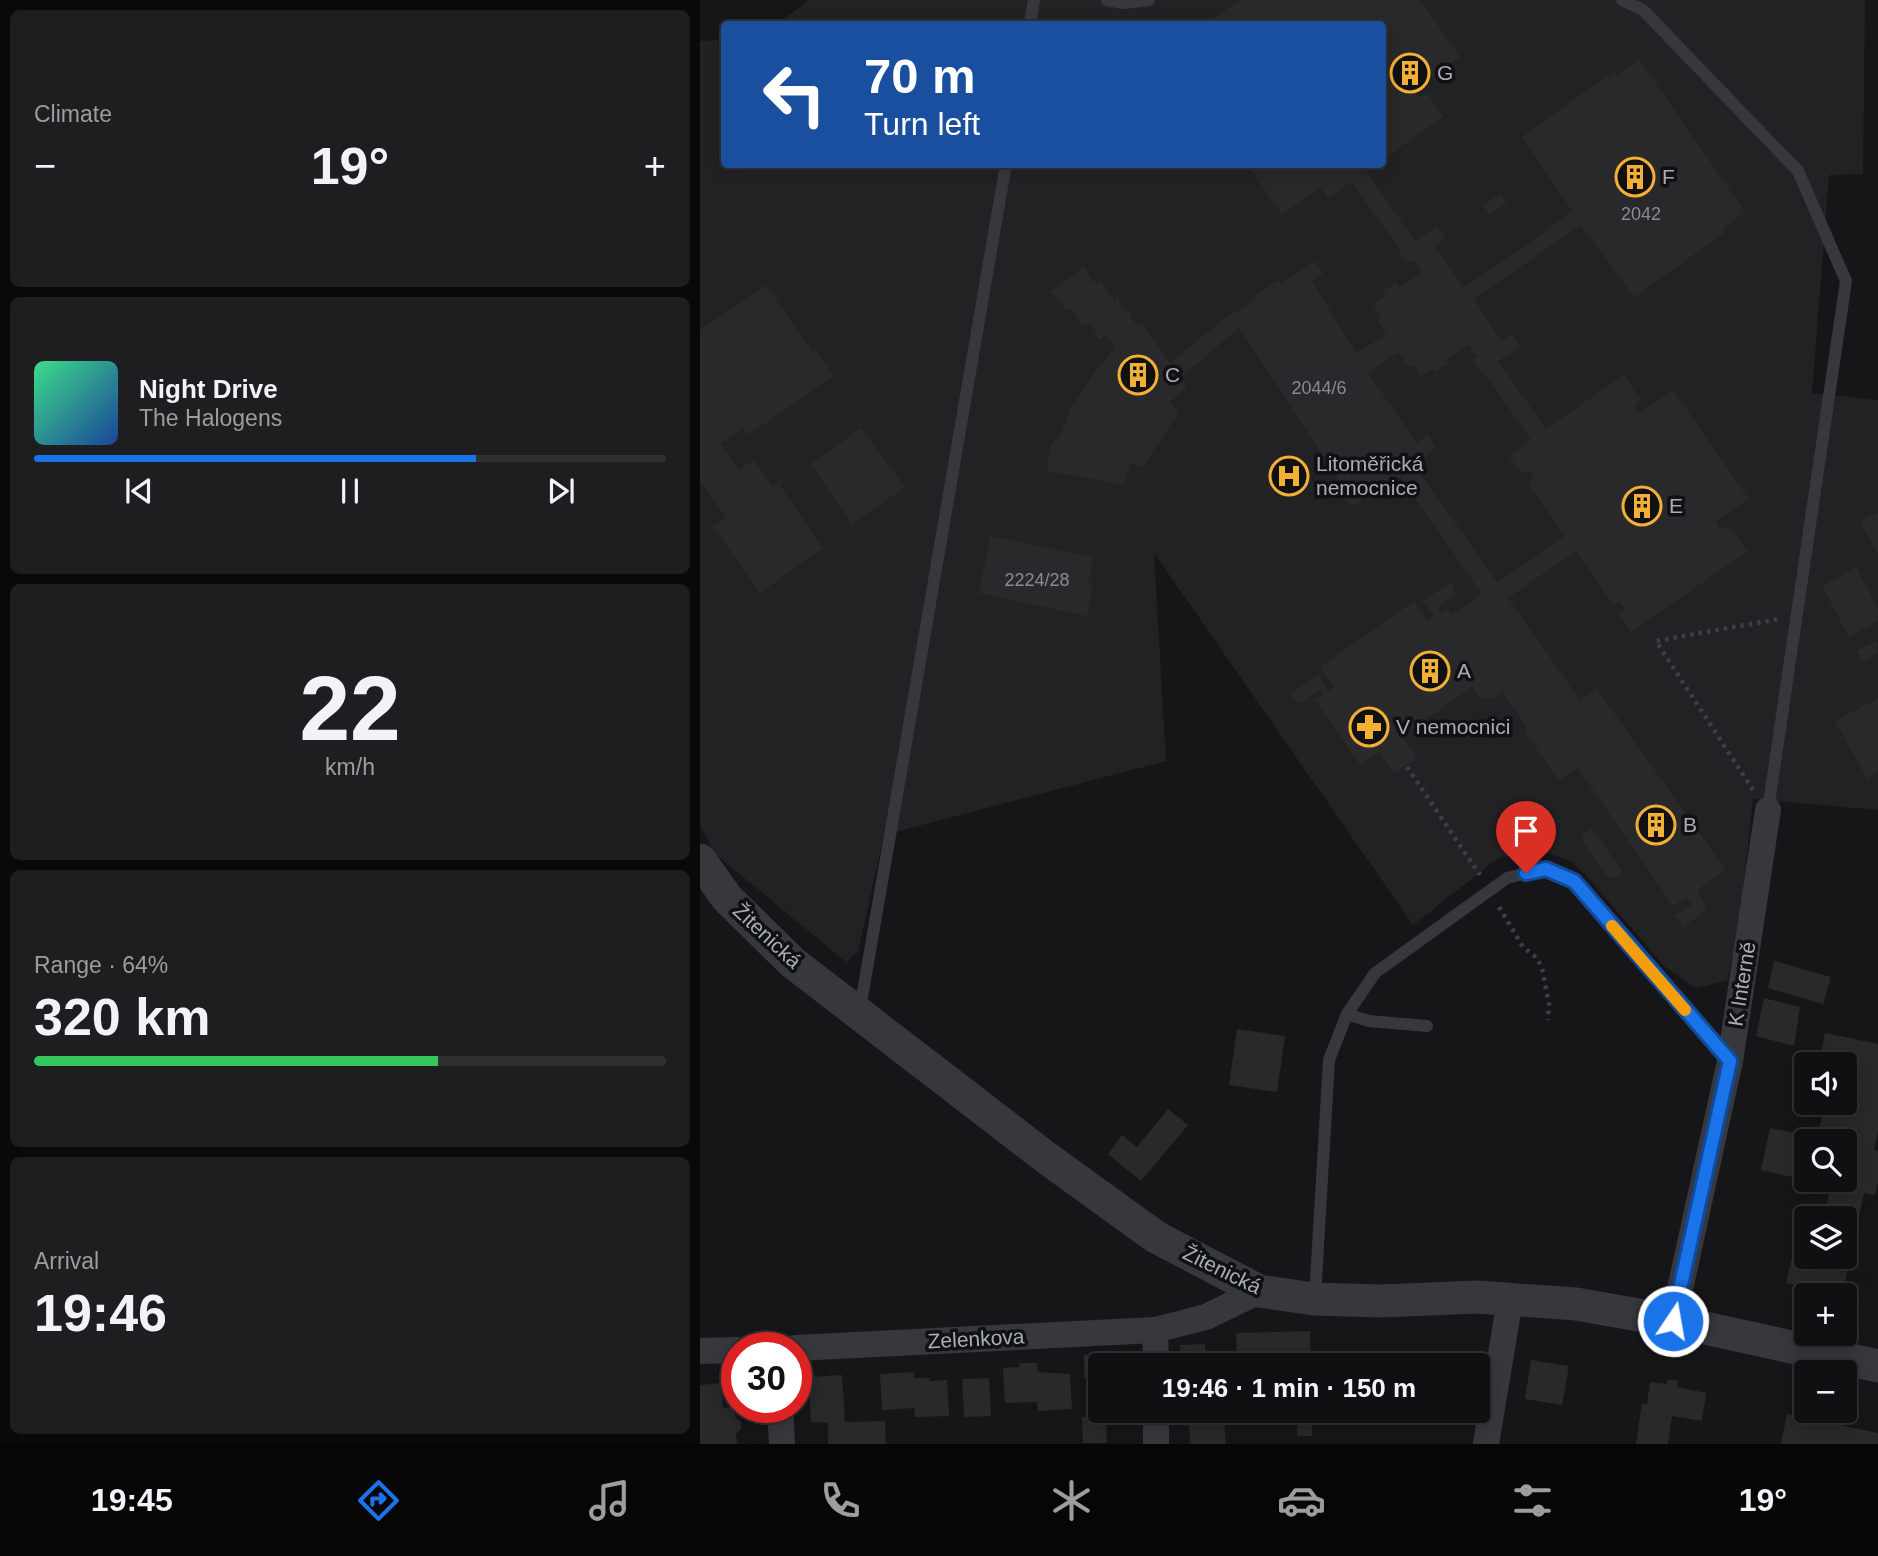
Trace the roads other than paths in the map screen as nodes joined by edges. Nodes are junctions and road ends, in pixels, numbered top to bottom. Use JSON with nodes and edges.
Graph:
{"nodes":[{"id":1,"x":1034,"y":0,"type":"edge"},
{"id":2,"x":1107,"y":0,"type":"edge"},
{"id":3,"x":1149,"y":0,"type":"edge"},
{"id":4,"x":1622,"y":0,"type":"edge"},
{"id":5,"x":1030,"y":21,"type":"edge"},
{"id":6,"x":1005,"y":168,"type":"edge"},
{"id":7,"x":1768,"y":810,"type":"joint"},
{"id":8,"x":700,"y":860,"type":"edge"},
{"id":9,"x":859,"y":1013,"type":"junction"},
{"id":10,"x":1347,"y":1014,"type":"junction"},
{"id":11,"x":1427,"y":1026,"type":"dead end"},
{"id":12,"x":1730,"y":1061,"type":"junction"},
{"id":13,"x":1259,"y":1291,"type":"junction"},
{"id":14,"x":1314,"y":1299,"type":"junction"},
{"id":15,"x":1510,"y":1300,"type":"junction"},
{"id":16,"x":1673,"y":1321,"type":"junction"},
{"id":17,"x":1156,"y":1330,"type":"junction"},
{"id":18,"x":812,"y":1347,"type":"edge"},
{"id":19,"x":721,"y":1350,"type":"edge"},
{"id":20,"x":700,"y":1351,"type":"edge"},
{"id":21,"x":1156,"y":1353,"type":"edge"},
{"id":22,"x":1878,"y":1366,"type":"edge"},
{"id":23,"x":781,"y":1423,"type":"edge"},
{"id":24,"x":1156,"y":1423,"type":"edge"},
{"id":25,"x":782,"y":1444,"type":"edge"},
{"id":26,"x":1156,"y":1444,"type":"edge"},
{"id":27,"x":1486,"y":1444,"type":"edge"}],
"edges":[{"from":1,"to":5,"type":"lane"},
{"from":2,"to":3,"type":"lane"},
{"from":4,"to":7,"type":"lane"},
{"from":6,"to":9,"type":"lane"},
{"from":7,"to":12,"type":"street","name":"K Interně"},
{"from":8,"to":9,"type":"street","name":"Žitenická"},
{"from":9,"to":13,"type":"street","name":"Žitenická"},
{"from":10,"to":11,"type":"lane"},
{"from":10,"to":12,"type":"lane"},
{"from":10,"to":14,"type":"lane"},
{"from":12,"to":16,"type":"street","name":"K Interně"},
{"from":13,"to":14,"type":"street","name":"Žitenická"},
{"from":13,"to":17,"type":"street","name":"Zelenkova"},
{"from":14,"to":15,"type":"street","name":"Žitenická"},
{"from":15,"to":16,"type":"street","name":"Žitenická"},
{"from":15,"to":27,"type":"street"},
{"from":16,"to":22,"type":"street","name":"Žitenická"},
{"from":17,"to":18,"type":"street","name":"Zelenkova"},
{"from":17,"to":21,"type":"street"},
{"from":19,"to":20,"type":"street"},
{"from":23,"to":25,"type":"street"},
{"from":24,"to":26,"type":"street"}]}
